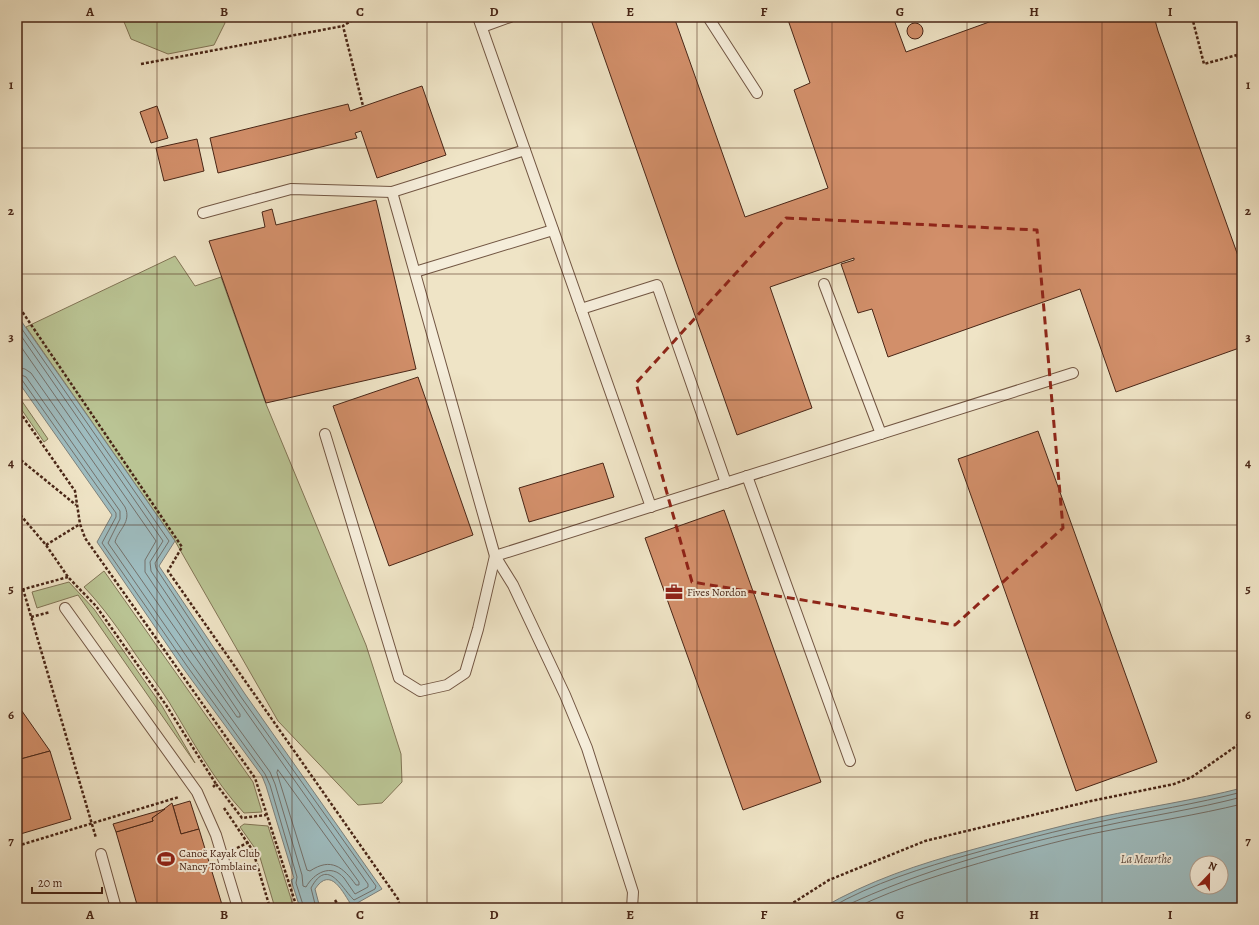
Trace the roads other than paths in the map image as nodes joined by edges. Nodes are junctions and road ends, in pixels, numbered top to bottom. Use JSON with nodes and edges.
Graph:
{"nodes":[{"id":1,"x":478,"y":17,"type":"edge"},
{"id":2,"x":510,"y":17,"type":"edge"},
{"id":3,"x":708,"y":17,"type":"edge"},
{"id":4,"x":482,"y":27,"type":"junction"},
{"id":5,"x":757,"y":93,"type":"dead end"},
{"id":6,"x":525,"y":150,"type":"junction"},
{"id":7,"x":392,"y":192,"type":"junction"},
{"id":8,"x":203,"y":213,"type":"dead end"},
{"id":9,"x":553,"y":230,"type":"junction"},
{"id":10,"x":414,"y":272,"type":"junction"},
{"id":11,"x":824,"y":284,"type":"dead end"},
{"id":12,"x":581,"y":309,"type":"junction"},
{"id":13,"x":1073,"y":373,"type":"dead end"},
{"id":14,"x":325,"y":434,"type":"dead end"},
{"id":15,"x":881,"y":434,"type":"junction"},
{"id":16,"x":747,"y":476,"type":"junction"},
{"id":17,"x":726,"y":483,"type":"junction"},
{"id":18,"x":651,"y":507,"type":"junction"},
{"id":19,"x":495,"y":556,"type":"junction"},
{"id":20,"x":65,"y":608,"type":"dead end"},
{"id":21,"x":850,"y":760,"type":"dead end"},
{"id":22,"x":101,"y":854,"type":"road end"},
{"id":23,"x":116,"y":908,"type":"edge"},
{"id":24,"x":238,"y":908,"type":"edge"},
{"id":25,"x":632,"y":908,"type":"edge"}],
"edges":[{"from":1,"to":4,"type":"lane"},
{"from":2,"to":4,"type":"lane"},
{"from":3,"to":5,"type":"lane"},
{"from":4,"to":6,"type":"lane"},
{"from":6,"to":7,"type":"lane"},
{"from":6,"to":9,"type":"lane"},
{"from":7,"to":8,"type":"lane"},
{"from":7,"to":10,"type":"lane"},
{"from":9,"to":10,"type":"lane"},
{"from":9,"to":12,"type":"lane"},
{"from":10,"to":19,"type":"lane"},
{"from":11,"to":15,"type":"lane"},
{"from":12,"to":17,"type":"lane"},
{"from":12,"to":18,"type":"lane"},
{"from":13,"to":15,"type":"lane"},
{"from":14,"to":19,"type":"lane"},
{"from":15,"to":16,"type":"lane"},
{"from":16,"to":17,"type":"lane"},
{"from":16,"to":21,"type":"lane"},
{"from":17,"to":18,"type":"lane"},
{"from":18,"to":19,"type":"lane"},
{"from":19,"to":25,"type":"lane"},
{"from":20,"to":24,"type":"lane"},
{"from":22,"to":23,"type":"lane"}]}
